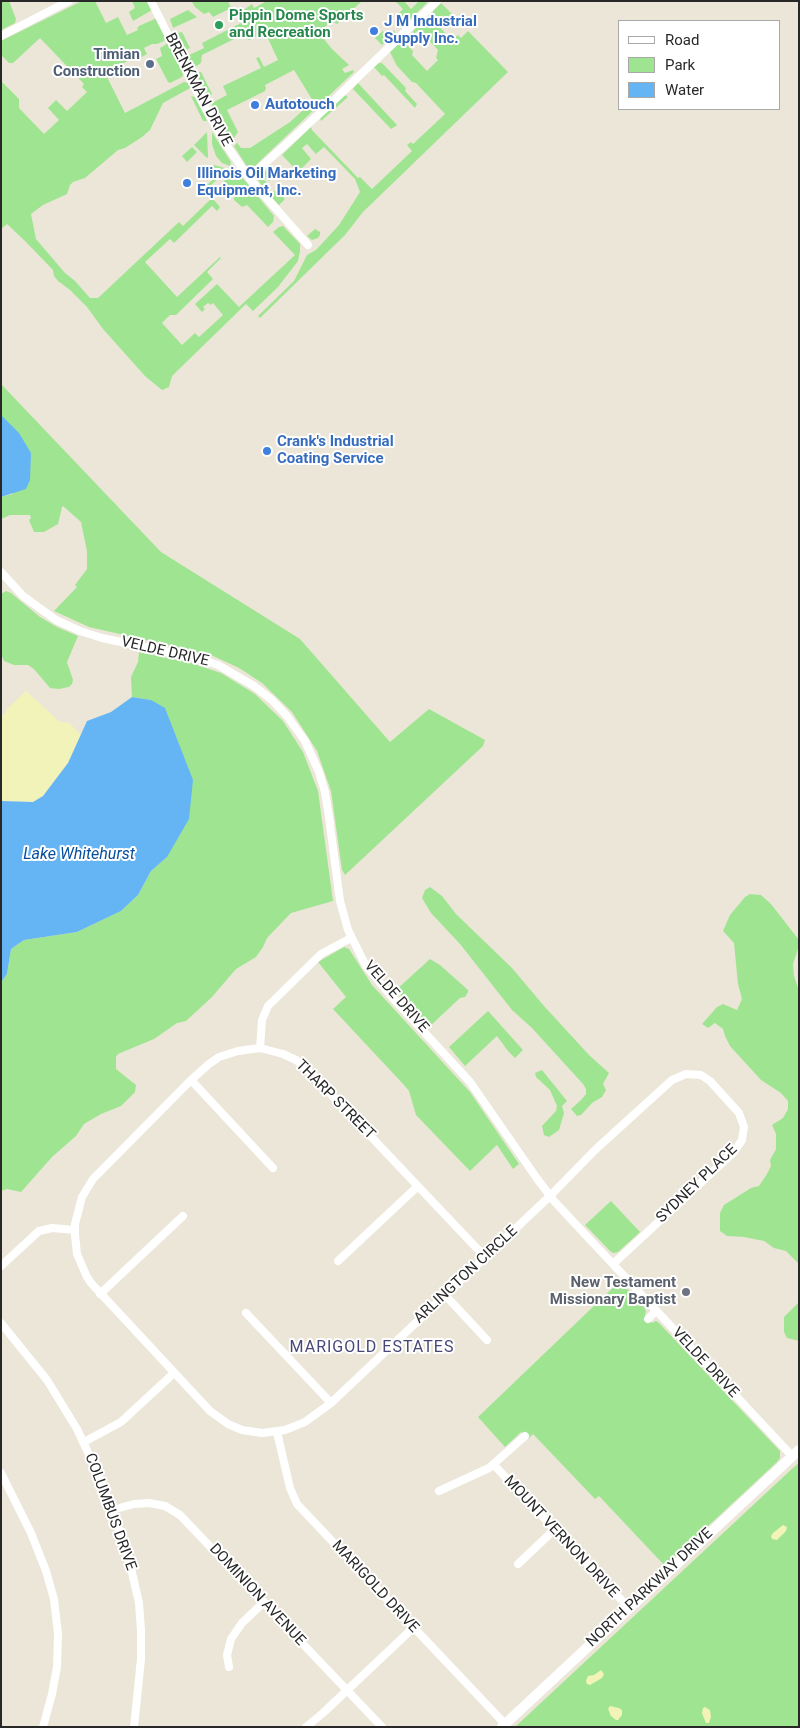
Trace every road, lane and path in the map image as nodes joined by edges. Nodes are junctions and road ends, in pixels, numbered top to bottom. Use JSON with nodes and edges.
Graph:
{"nodes":[{"id":1,"x":70,"y":1,"type":"edge"},
{"id":2,"x":152,"y":1,"type":"edge"},
{"id":3,"x":437,"y":1,"type":"edge"},
{"id":4,"x":1,"y":36,"type":"edge"},
{"id":5,"x":249,"y":178,"type":"junction"},
{"id":6,"x":308,"y":245,"type":"dead end"},
{"id":7,"x":1,"y":572,"type":"edge"},
{"id":8,"x":8,"y":581,"type":"junction"},
{"id":9,"x":1,"y":587,"type":"edge"},
{"id":10,"x":351,"y":938,"type":"junction"},
{"id":11,"x":260,"y":1048,"type":"junction"},
{"id":12,"x":693,"y":1064,"type":"dead end"},
{"id":13,"x":692,"y":1074,"type":"junction"},
{"id":14,"x":191,"y":1080,"type":"junction"},
{"id":15,"x":273,"y":1168,"type":"dead end"},
{"id":16,"x":418,"y":1186,"type":"junction"},
{"id":17,"x":550,"y":1196,"type":"junction"},
{"id":18,"x":183,"y":1216,"type":"dead end"},
{"id":19,"x":75,"y":1230,"type":"junction"},
{"id":20,"x":485,"y":1257,"type":"junction"},
{"id":21,"x":338,"y":1261,"type":"dead end"},
{"id":22,"x":613,"y":1264,"type":"junction"},
{"id":23,"x":1,"y":1266,"type":"edge"},
{"id":24,"x":100,"y":1294,"type":"junction"},
{"id":25,"x":444,"y":1295,"type":"junction"},
{"id":26,"x":656,"y":1311,"type":"junction"},
{"id":27,"x":246,"y":1313,"type":"dead end"},
{"id":28,"x":648,"y":1319,"type":"dead end"},
{"id":29,"x":1,"y":1323,"type":"edge"},
{"id":30,"x":487,"y":1340,"type":"dead end"},
{"id":31,"x":174,"y":1373,"type":"junction"},
{"id":32,"x":331,"y":1403,"type":"junction"},
{"id":33,"x":277,"y":1432,"type":"junction"},
{"id":34,"x":524,"y":1436,"type":"dead end"},
{"id":35,"x":84,"y":1442,"type":"junction"},
{"id":36,"x":795,"y":1453,"type":"edge"},
{"id":37,"x":494,"y":1465,"type":"junction"},
{"id":38,"x":1,"y":1472,"type":"edge"},
{"id":39,"x":439,"y":1491,"type":"dead end"},
{"id":40,"x":112,"y":1510,"type":"junction"},
{"id":41,"x":555,"y":1529,"type":"junction"},
{"id":42,"x":518,"y":1564,"type":"dead end"},
{"id":43,"x":264,"y":1602,"type":"junction"},
{"id":44,"x":629,"y":1608,"type":"junction"},
{"id":45,"x":414,"y":1628,"type":"junction"},
{"id":46,"x":229,"y":1666,"type":"dead end"},
{"id":47,"x":347,"y":1690,"type":"junction"},
{"id":48,"x":503,"y":1725,"type":"edge"},
{"id":49,"x":43,"y":1727,"type":"edge"},
{"id":50,"x":134,"y":1727,"type":"edge"},
{"id":51,"x":306,"y":1727,"type":"edge"},
{"id":52,"x":382,"y":1727,"type":"edge"}],
"edges":[{"from":1,"to":4,"type":"street"},
{"from":2,"to":5,"type":"street","name":"BRENKMAN DRIVE"},
{"from":3,"to":5,"type":"street"},
{"from":5,"to":6,"type":"street","name":"BRENKMAN DRIVE"},
{"from":7,"to":8,"type":"street","name":"VELDE DRIVE"},
{"from":8,"to":9,"type":"street"},
{"from":8,"to":10,"type":"street","name":"VELDE DRIVE"},
{"from":10,"to":11,"type":"street"},
{"from":10,"to":17,"type":"street","name":"VELDE DRIVE"},
{"from":11,"to":14,"type":"street","name":"THARP STREET"},
{"from":11,"to":16,"type":"street","name":"THARP STREET"},
{"from":12,"to":13,"type":"street"},
{"from":13,"to":17,"type":"street","name":"ARLINGTON CIRCLE"},
{"from":13,"to":22,"type":"street","name":"SYDNEY PLACE"},
{"from":14,"to":15,"type":"street"},
{"from":14,"to":19,"type":"street","name":"THARP STREET"},
{"from":16,"to":20,"type":"street","name":"THARP STREET"},
{"from":16,"to":21,"type":"street"},
{"from":17,"to":20,"type":"street","name":"ARLINGTON CIRCLE"},
{"from":17,"to":22,"type":"street","name":"VELDE DRIVE"},
{"from":18,"to":24,"type":"street"},
{"from":19,"to":23,"type":"street"},
{"from":19,"to":24,"type":"street","name":"ARLINGTON CIRCLE"},
{"from":20,"to":25,"type":"street","name":"ARLINGTON CIRCLE"},
{"from":22,"to":26,"type":"street","name":"VELDE DRIVE"},
{"from":24,"to":31,"type":"street","name":"ARLINGTON CIRCLE"},
{"from":25,"to":30,"type":"street"},
{"from":25,"to":32,"type":"street","name":"ARLINGTON CIRCLE"},
{"from":26,"to":28,"type":"street"},
{"from":26,"to":36,"type":"street","name":"VELDE DRIVE"},
{"from":27,"to":32,"type":"street"},
{"from":29,"to":35,"type":"street","name":"COLUMBUS DRIVE"},
{"from":31,"to":33,"type":"street","name":"ARLINGTON CIRCLE"},
{"from":31,"to":35,"type":"street"},
{"from":32,"to":33,"type":"street","name":"ARLINGTON CIRCLE"},
{"from":33,"to":45,"type":"street","name":"MARIGOLD DRIVE"},
{"from":34,"to":37,"type":"street"},
{"from":35,"to":40,"type":"street","name":"COLUMBUS DRIVE"},
{"from":36,"to":44,"type":"main road","name":"NORTH PARKWAY DRIVE"},
{"from":37,"to":39,"type":"street"},
{"from":37,"to":41,"type":"street","name":"MOUNT VERNON DRIVE"},
{"from":38,"to":49,"type":"street"},
{"from":40,"to":43,"type":"street","name":"DOMINION AVENUE"},
{"from":40,"to":50,"type":"street","name":"COLUMBUS DRIVE"},
{"from":41,"to":42,"type":"street"},
{"from":41,"to":44,"type":"street","name":"MOUNT VERNON DRIVE"},
{"from":43,"to":46,"type":"street"},
{"from":43,"to":47,"type":"street","name":"DOMINION AVENUE"},
{"from":44,"to":48,"type":"main road","name":"NORTH PARKWAY DRIVE"},
{"from":45,"to":47,"type":"street"},
{"from":45,"to":48,"type":"street","name":"MARIGOLD DRIVE"},
{"from":47,"to":51,"type":"street"},
{"from":47,"to":52,"type":"street","name":"DOMINION AVENUE"}]}
